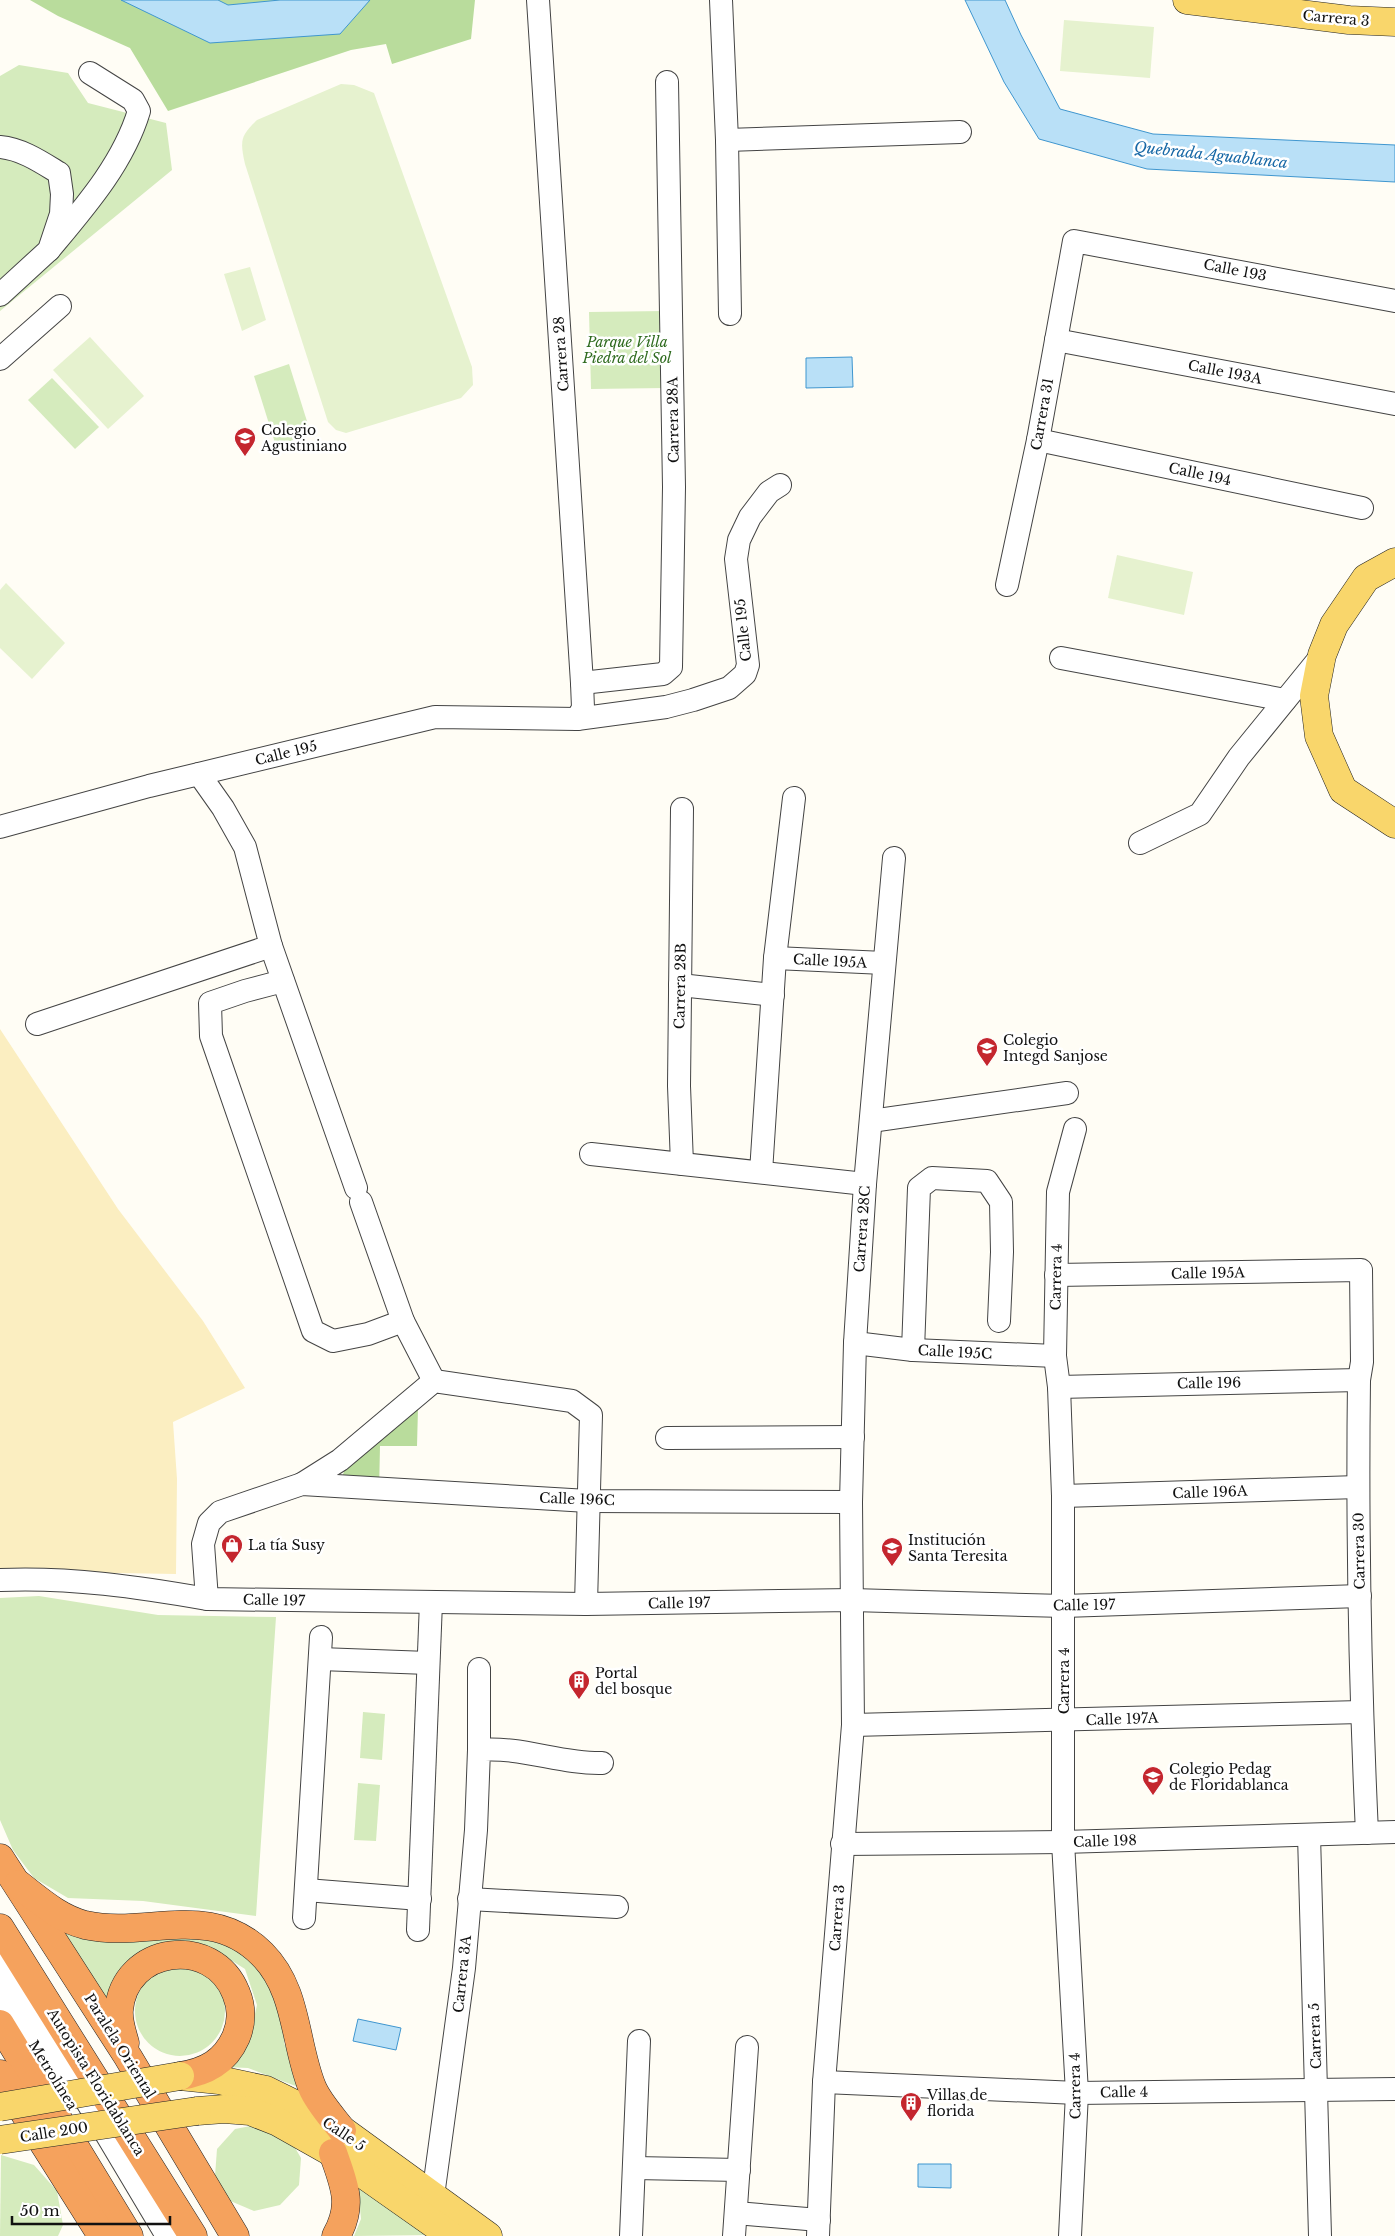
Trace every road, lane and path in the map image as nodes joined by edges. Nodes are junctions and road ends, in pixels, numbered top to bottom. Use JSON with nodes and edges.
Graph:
{"nodes":[{"id":1,"x":538,"y":0,"type":"edge"},
{"id":2,"x":721,"y":0,"type":"edge"},
{"id":3,"x":1187,"y":0,"type":"edge"},
{"id":4,"x":1395,"y":22,"type":"edge"},
{"id":5,"x":90,"y":73,"type":"dead end"},
{"id":6,"x":667,"y":82,"type":"dead end"},
{"id":7,"x":960,"y":132,"type":"dead end"},
{"id":8,"x":727,"y":140,"type":"junction"},
{"id":9,"x":0,"y":147,"type":"edge"},
{"id":10,"x":1074,"y":241,"type":"joint"},
{"id":11,"x":49,"y":250,"type":"junction"},
{"id":12,"x":0,"y":295,"type":"edge"},
{"id":13,"x":1395,"y":301,"type":"edge"},
{"id":14,"x":60,"y":306,"type":"dead end"},
{"id":15,"x":730,"y":314,"type":"dead end"},
{"id":16,"x":1056,"y":340,"type":"junction"},
{"id":17,"x":0,"y":359,"type":"edge"},
{"id":18,"x":1395,"y":404,"type":"edge"},
{"id":19,"x":1038,"y":440,"type":"junction"},
{"id":20,"x":780,"y":484,"type":"dead end"},
{"id":21,"x":1362,"y":508,"type":"dead end"},
{"id":22,"x":1395,"y":562,"type":"edge"},
{"id":23,"x":1007,"y":585,"type":"dead end"},
{"id":24,"x":1322,"y":655,"type":"junction"},
{"id":25,"x":1062,"y":658,"type":"dead end"},
{"id":26,"x":582,"y":683,"type":"junction"},
{"id":27,"x":1285,"y":700,"type":"junction"},
{"id":28,"x":580,"y":713,"type":"junction"},
{"id":29,"x":199,"y":774,"type":"junction"},
{"id":30,"x":794,"y":798,"type":"dead end"},
{"id":31,"x":682,"y":809,"type":"dead end"},
{"id":32,"x":1395,"y":824,"type":"edge"},
{"id":33,"x":0,"y":827,"type":"edge"},
{"id":34,"x":1140,"y":843,"type":"dead end"},
{"id":35,"x":894,"y":858,"type":"dead end"},
{"id":36,"x":271,"y":946,"type":"junction"},
{"id":37,"x":775,"y":958,"type":"junction"},
{"id":38,"x":884,"y":964,"type":"junction"},
{"id":39,"x":283,"y":981,"type":"junction"},
{"id":40,"x":680,"y":986,"type":"junction"},
{"id":41,"x":772,"y":995,"type":"junction"},
{"id":42,"x":36,"y":1024,"type":"dead end"},
{"id":43,"x":1067,"y":1093,"type":"dead end"},
{"id":44,"x":871,"y":1121,"type":"junction"},
{"id":45,"x":1075,"y":1129,"type":"dead end"},
{"id":46,"x":591,"y":1154,"type":"dead end"},
{"id":47,"x":682,"y":1164,"type":"junction"},
{"id":48,"x":761,"y":1172,"type":"junction"},
{"id":49,"x":865,"y":1184,"type":"junction"},
{"id":50,"x":1361,"y":1270,"type":"joint"},
{"id":51,"x":1056,"y":1275,"type":"junction"},
{"id":52,"x":403,"y":1321,"type":"junction"},
{"id":53,"x":999,"y":1321,"type":"dead end"},
{"id":54,"x":855,"y":1343,"type":"junction"},
{"id":55,"x":913,"y":1350,"type":"junction"},
{"id":56,"x":1055,"y":1356,"type":"junction"},
{"id":57,"x":1359,"y":1380,"type":"junction"},
{"id":58,"x":434,"y":1381,"type":"junction"},
{"id":59,"x":1060,"y":1387,"type":"junction"},
{"id":60,"x":853,"y":1437,"type":"junction"},
{"id":61,"x":667,"y":1438,"type":"dead end"},
{"id":62,"x":302,"y":1484,"type":"junction"},
{"id":63,"x":1358,"y":1487,"type":"junction"},
{"id":64,"x":1062,"y":1496,"type":"junction"},
{"id":65,"x":588,"y":1501,"type":"junction"},
{"id":66,"x":851,"y":1502,"type":"junction"},
{"id":67,"x":0,"y":1580,"type":"edge"},
{"id":68,"x":1360,"y":1596,"type":"junction"},
{"id":69,"x":207,"y":1599,"type":"junction"},
{"id":70,"x":852,"y":1600,"type":"junction"},
{"id":71,"x":431,"y":1602,"type":"junction"},
{"id":72,"x":586,"y":1604,"type":"junction"},
{"id":73,"x":1064,"y":1606,"type":"junction"},
{"id":74,"x":428,"y":1663,"type":"junction"},
{"id":75,"x":479,"y":1669,"type":"dead end"},
{"id":76,"x":1361,"y":1712,"type":"junction"},
{"id":77,"x":1063,"y":1721,"type":"junction"},
{"id":78,"x":853,"y":1725,"type":"junction"},
{"id":79,"x":478,"y":1750,"type":"junction"},
{"id":80,"x":602,"y":1763,"type":"dead end"},
{"id":81,"x":1395,"y":1832,"type":"edge"},
{"id":82,"x":1367,"y":1833,"type":"junction"},
{"id":83,"x":1309,"y":1835,"type":"junction"},
{"id":84,"x":1063,"y":1842,"type":"junction"},
{"id":85,"x":842,"y":1844,"type":"junction"},
{"id":86,"x":0,"y":1858,"type":"edge"},
{"id":87,"x":18,"y":1884,"type":"junction"},
{"id":88,"x":306,"y":1890,"type":"junction"},
{"id":89,"x":420,"y":1899,"type":"junction"},
{"id":90,"x":470,"y":1900,"type":"junction"},
{"id":91,"x":617,"y":1907,"type":"dead end"},
{"id":92,"x":304,"y":1918,"type":"dead end"},
{"id":93,"x":0,"y":1928,"type":"edge"},
{"id":94,"x":418,"y":1930,"type":"dead end"},
{"id":95,"x":0,"y":1962,"type":"edge"},
{"id":96,"x":0,"y":1991,"type":"edge"},
{"id":97,"x":0,"y":2024,"type":"edge"},
{"id":98,"x":638,"y":2041,"type":"dead end"},
{"id":99,"x":747,"y":2048,"type":"dead end"},
{"id":100,"x":128,"y":2057,"type":"junction"},
{"id":101,"x":0,"y":2074,"type":"edge"},
{"id":102,"x":180,"y":2076,"type":"junction"},
{"id":103,"x":824,"y":2082,"type":"junction"},
{"id":104,"x":1395,"y":2089,"type":"edge"},
{"id":105,"x":1316,"y":2090,"type":"junction"},
{"id":106,"x":1077,"y":2093,"type":"junction"},
{"id":107,"x":0,"y":2107,"type":"edge"},
{"id":108,"x":198,"y":2111,"type":"joint"},
{"id":109,"x":0,"y":2140,"type":"edge"},
{"id":110,"x":338,"y":2142,"type":"junction"},
{"id":111,"x":634,"y":2168,"type":"junction"},
{"id":112,"x":738,"y":2170,"type":"junction"},
{"id":113,"x":433,"y":2196,"type":"junction"},
{"id":114,"x":79,"y":2202,"type":"junction"},
{"id":115,"x":736,"y":2212,"type":"junction"},
{"id":116,"x":819,"y":2228,"type":"edge"},
{"id":117,"x":234,"y":2234,"type":"edge"},
{"id":118,"x":78,"y":2236,"type":"edge"},
{"id":119,"x":102,"y":2236,"type":"edge"},
{"id":120,"x":128,"y":2236,"type":"edge"},
{"id":121,"x":154,"y":2236,"type":"edge"},
{"id":122,"x":168,"y":2236,"type":"edge"},
{"id":123,"x":193,"y":2236,"type":"edge"},
{"id":124,"x":336,"y":2236,"type":"edge"},
{"id":125,"x":451,"y":2236,"type":"edge"},
{"id":126,"x":488,"y":2236,"type":"edge"},
{"id":127,"x":631,"y":2236,"type":"edge"},
{"id":128,"x":734,"y":2236,"type":"edge"},
{"id":129,"x":1070,"y":2236,"type":"edge"},
{"id":130,"x":1320,"y":2236,"type":"edge"}],
"edges":[{"from":1,"to":26,"type":"street","name":"Carrera 28"},
{"from":2,"to":8,"type":"street"},
{"from":3,"to":4,"type":"main road","name":"Carrera 3"},
{"from":5,"to":11,"type":"street"},
{"from":6,"to":26,"type":"street","name":"Carrera 28A"},
{"from":7,"to":8,"type":"street"},
{"from":8,"to":15,"type":"street"},
{"from":9,"to":11,"type":"street"},
{"from":10,"to":13,"type":"street","name":"Calle 193"},
{"from":10,"to":16,"type":"street","name":"Carrera 31"},
{"from":11,"to":12,"type":"street"},
{"from":14,"to":17,"type":"street"},
{"from":16,"to":18,"type":"street","name":"Calle 193A"},
{"from":16,"to":19,"type":"street","name":"Carrera 31"},
{"from":19,"to":21,"type":"street","name":"Calle 194"},
{"from":19,"to":23,"type":"street","name":"Carrera 31"},
{"from":20,"to":28,"type":"street","name":"Calle 195"},
{"from":22,"to":24,"type":"main road"},
{"from":24,"to":27,"type":"street"},
{"from":24,"to":32,"type":"main road"},
{"from":25,"to":27,"type":"street"},
{"from":26,"to":28,"type":"street","name":"Carrera 28"},
{"from":27,"to":34,"type":"street"},
{"from":28,"to":29,"type":"street","name":"Calle 195"},
{"from":29,"to":33,"type":"street","name":"Calle 195"},
{"from":29,"to":36,"type":"street"},
{"from":30,"to":37,"type":"street"},
{"from":31,"to":40,"type":"street","name":"Carrera 28B"},
{"from":35,"to":38,"type":"street","name":"Carrera 28C"},
{"from":36,"to":39,"type":"street"},
{"from":36,"to":42,"type":"street"},
{"from":37,"to":38,"type":"street","name":"Calle 195A"},
{"from":37,"to":41,"type":"street"},
{"from":38,"to":44,"type":"street","name":"Carrera 28C"},
{"from":39,"to":52,"type":"street"},
{"from":39,"to":52,"type":"street"},
{"from":40,"to":41,"type":"street"},
{"from":40,"to":47,"type":"street","name":"Carrera 28B"},
{"from":41,"to":48,"type":"street"},
{"from":43,"to":44,"type":"street"},
{"from":44,"to":49,"type":"street","name":"Carrera 28C"},
{"from":45,"to":51,"type":"street","name":"Carrera 4"},
{"from":46,"to":47,"type":"street"},
{"from":47,"to":48,"type":"street"},
{"from":48,"to":49,"type":"street"},
{"from":49,"to":54,"type":"street","name":"Carrera 28C"},
{"from":50,"to":51,"type":"street","name":"Calle 195A"},
{"from":50,"to":57,"type":"street","name":"Carrera 30"},
{"from":51,"to":56,"type":"street","name":"Carrera 4"},
{"from":52,"to":58,"type":"street"},
{"from":53,"to":55,"type":"street"},
{"from":54,"to":55,"type":"street","name":"Calle 195C"},
{"from":54,"to":60,"type":"street","name":"Carrera 28C"},
{"from":55,"to":56,"type":"street","name":"Calle 195C"},
{"from":56,"to":59,"type":"street","name":"Carrera 4"},
{"from":57,"to":59,"type":"street","name":"Calle 196"},
{"from":57,"to":63,"type":"street","name":"Carrera 30"},
{"from":58,"to":62,"type":"street","name":"Calle 196C"},
{"from":58,"to":65,"type":"street"},
{"from":59,"to":64,"type":"street","name":"Carrera 4"},
{"from":60,"to":61,"type":"street"},
{"from":60,"to":66,"type":"street","name":"Carrera 28C"},
{"from":62,"to":65,"type":"street","name":"Calle 196C"},
{"from":62,"to":69,"type":"street","name":"Calle 196C"},
{"from":63,"to":64,"type":"street","name":"Calle 196A"},
{"from":63,"to":68,"type":"street","name":"Carrera 30"},
{"from":64,"to":73,"type":"street","name":"Carrera 4"},
{"from":65,"to":66,"type":"street","name":"Calle 196C"},
{"from":65,"to":72,"type":"street"},
{"from":66,"to":70,"type":"street","name":"Carrera 28C"},
{"from":67,"to":69,"type":"street","name":"Calle 197"},
{"from":68,"to":73,"type":"street","name":"Calle 197"},
{"from":68,"to":76,"type":"street","name":"Carrera 30"},
{"from":69,"to":71,"type":"street","name":"Calle 197"},
{"from":70,"to":72,"type":"street","name":"Calle 197"},
{"from":70,"to":73,"type":"street","name":"Calle 197"},
{"from":70,"to":78,"type":"street","name":"Carrera 3"},
{"from":71,"to":72,"type":"street","name":"Calle 197"},
{"from":71,"to":74,"type":"street"},
{"from":73,"to":77,"type":"street","name":"Carrera 4"},
{"from":74,"to":88,"type":"street"},
{"from":74,"to":89,"type":"street"},
{"from":75,"to":79,"type":"street","name":"Carrera 3A"},
{"from":76,"to":77,"type":"street","name":"Calle 197A"},
{"from":76,"to":82,"type":"street","name":"Carrera 30"},
{"from":77,"to":78,"type":"street","name":"Calle 197A"},
{"from":77,"to":84,"type":"street","name":"Carrera 4"},
{"from":78,"to":85,"type":"street","name":"Carrera 3"},
{"from":79,"to":80,"type":"street"},
{"from":79,"to":90,"type":"street","name":"Carrera 3A"},
{"from":81,"to":82,"type":"street","name":"Calle 198"},
{"from":82,"to":83,"type":"street","name":"Calle 198"},
{"from":83,"to":84,"type":"street","name":"Calle 198"},
{"from":83,"to":105,"type":"street","name":"Carrera 5"},
{"from":84,"to":85,"type":"street","name":"Calle 198"},
{"from":84,"to":106,"type":"street","name":"Carrera 4"},
{"from":85,"to":103,"type":"street","name":"Carrera 3"},
{"from":86,"to":87,"type":"highway","name":"Paralela Oriental"},
{"from":87,"to":100,"type":"highway","name":"Paralela Oriental"},
{"from":87,"to":110,"type":"highway"},
{"from":88,"to":89,"type":"street"},
{"from":88,"to":92,"type":"street"},
{"from":89,"to":94,"type":"street"},
{"from":90,"to":91,"type":"street"},
{"from":90,"to":113,"type":"street","name":"Carrera 3A"},
{"from":93,"to":123,"type":"highway","name":"Autopista Floridablanca"},
{"from":95,"to":122,"type":"street","name":"Metrolínea"},
{"from":96,"to":121,"type":"street","name":"Metrolínea"},
{"from":97,"to":120,"type":"highway"},
{"from":98,"to":111,"type":"street"},
{"from":99,"to":112,"type":"street"},
{"from":100,"to":102,"type":"highway"},
{"from":100,"to":117,"type":"highway","name":"Paralela Oriental"},
{"from":101,"to":114,"type":"highway"},
{"from":102,"to":107,"type":"main road","bridge":true},
{"from":102,"to":110,"type":"main road","name":"Calle 5"},
{"from":103,"to":106,"type":"street","name":"Calle 4"},
{"from":103,"to":116,"type":"street","name":"Carrera 3"},
{"from":104,"to":105,"type":"street","name":"Calle 4"},
{"from":105,"to":106,"type":"street","name":"Calle 4"},
{"from":105,"to":130,"type":"street","name":"Carrera 5"},
{"from":106,"to":129,"type":"street","name":"Carrera 4"},
{"from":108,"to":109,"type":"main road","name":"Calle 200","bridge":true},
{"from":108,"to":110,"type":"main road","name":"Calle 5"},
{"from":110,"to":113,"type":"main road","name":"Calle 5"},
{"from":110,"to":124,"type":"highway"},
{"from":110,"to":125,"type":"main road","name":"Calle 5"},
{"from":111,"to":112,"type":"street"},
{"from":111,"to":127,"type":"street"},
{"from":112,"to":115,"type":"street"},
{"from":113,"to":126,"type":"main road","name":"Calle 5"},
{"from":114,"to":118,"type":"highway"},
{"from":114,"to":119,"type":"highway"},
{"from":115,"to":116,"type":"street"},
{"from":115,"to":128,"type":"street"}]}
